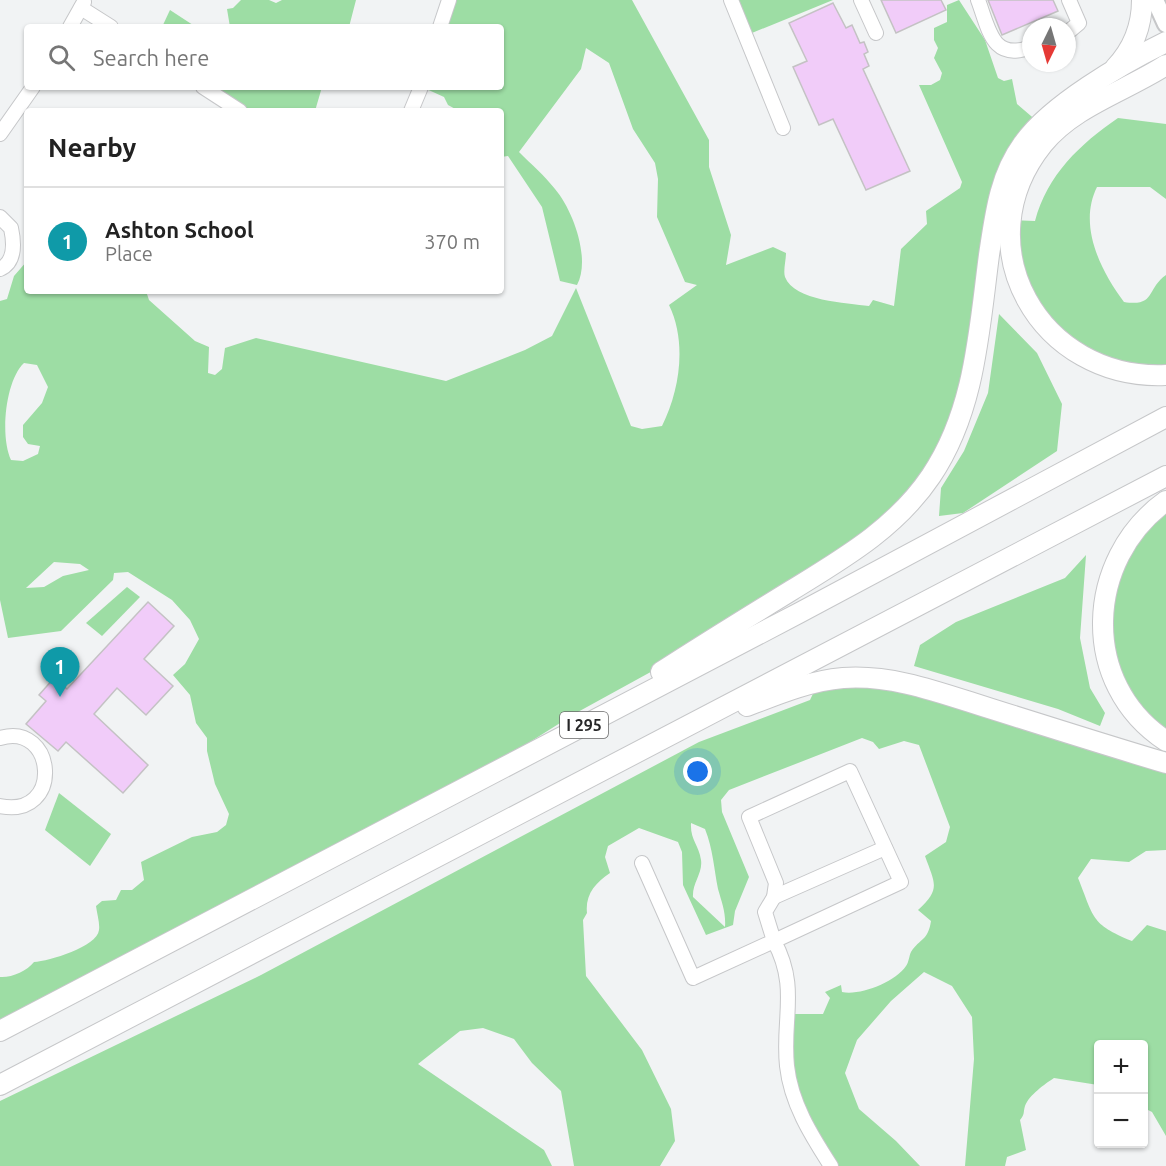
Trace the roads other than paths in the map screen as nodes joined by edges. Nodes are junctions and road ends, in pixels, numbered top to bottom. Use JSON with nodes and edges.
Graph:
{"nodes":[{"id":1,"x":449,"y":0,"type":"edge"},
{"id":2,"x":731,"y":0,"type":"edge"},
{"id":3,"x":861,"y":0,"type":"edge"},
{"id":4,"x":978,"y":0,"type":"edge"},
{"id":5,"x":1069,"y":0,"type":"edge"},
{"id":6,"x":1142,"y":0,"type":"edge"},
{"id":7,"x":1155,"y":0,"type":"edge"},
{"id":8,"x":83,"y":4,"type":"edge"},
{"id":9,"x":72,"y":24,"type":"edge"},
{"id":10,"x":107,"y":24,"type":"edge"},
{"id":11,"x":441,"y":24,"type":"edge"},
{"id":12,"x":1166,"y":24,"type":"edge"},
{"id":13,"x":1076,"y":26,"type":"edge"},
{"id":14,"x":876,"y":33,"type":"dead end"},
{"id":15,"x":1166,"y":42,"type":"edge"},
{"id":16,"x":1022,"y":49,"type":"edge"},
{"id":17,"x":1166,"y":65,"type":"edge"},
{"id":18,"x":1166,"y":79,"type":"edge"},
{"id":19,"x":1095,"y":84,"type":"junction"},
{"id":20,"x":1131,"y":86,"type":"junction"},
{"id":21,"x":31,"y":90,"type":"edge"},
{"id":22,"x":208,"y":90,"type":"edge"},
{"id":23,"x":420,"y":90,"type":"edge"},
{"id":24,"x":235,"y":108,"type":"edge"},
{"id":25,"x":412,"y":108,"type":"edge"},
{"id":26,"x":783,"y":128,"type":"dead end"},
{"id":27,"x":0,"y":134,"type":"edge"},
{"id":28,"x":0,"y":217,"type":"edge"},
{"id":29,"x":0,"y":269,"type":"edge"},
{"id":30,"x":1166,"y":375,"type":"edge"},
{"id":31,"x":1166,"y":417,"type":"edge"},
{"id":32,"x":1166,"y":476,"type":"edge"},
{"id":33,"x":1166,"y":501,"type":"edge"},
{"id":34,"x":579,"y":728,"type":"junction"},
{"id":35,"x":0,"y":738,"type":"edge"},
{"id":36,"x":660,"y":739,"type":"junction"},
{"id":37,"x":1166,"y":741,"type":"edge"},
{"id":38,"x":1166,"y":763,"type":"edge"},
{"id":39,"x":0,"y":806,"type":"edge"},
{"id":40,"x":885,"y":848,"type":"junction"},
{"id":41,"x":642,"y":863,"type":"dead end"},
{"id":42,"x":774,"y":897,"type":"junction"},
{"id":43,"x":774,"y":941,"type":"junction"},
{"id":44,"x":0,"y":1031,"type":"edge"},
{"id":45,"x":0,"y":1084,"type":"edge"},
{"id":46,"x":831,"y":1166,"type":"edge"}],
"edges":[{"from":1,"to":11,"type":"street"},
{"from":2,"to":26,"type":"street"},
{"from":3,"to":14,"type":"street"},
{"from":4,"to":16,"type":"street"},
{"from":5,"to":13,"type":"street"},
{"from":6,"to":19,"type":"highway"},
{"from":7,"to":12,"type":"main road"},
{"from":8,"to":9,"type":"street"},
{"from":8,"to":10,"type":"street"},
{"from":15,"to":19,"type":"highway"},
{"from":17,"to":20,"type":"highway"},
{"from":18,"to":20,"type":"highway"},
{"from":19,"to":34,"type":"highway"},
{"from":20,"to":30,"type":"highway"},
{"from":21,"to":27,"type":"street"},
{"from":22,"to":24,"type":"street"},
{"from":23,"to":25,"type":"street"},
{"from":28,"to":29,"type":"street"},
{"from":31,"to":34,"type":"highway","number":"I 295"},
{"from":32,"to":36,"type":"highway","number":"I 295"},
{"from":33,"to":37,"type":"highway"},
{"from":34,"to":44,"type":"highway","number":"I 295"},
{"from":35,"to":39,"type":"street"},
{"from":36,"to":38,"type":"highway"},
{"from":36,"to":45,"type":"highway","number":"I 295"},
{"from":40,"to":42,"type":"street"},
{"from":40,"to":42,"type":"street"},
{"from":40,"to":43,"type":"street"},
{"from":41,"to":43,"type":"street"},
{"from":42,"to":43,"type":"street"},
{"from":43,"to":46,"type":"street"}]}
